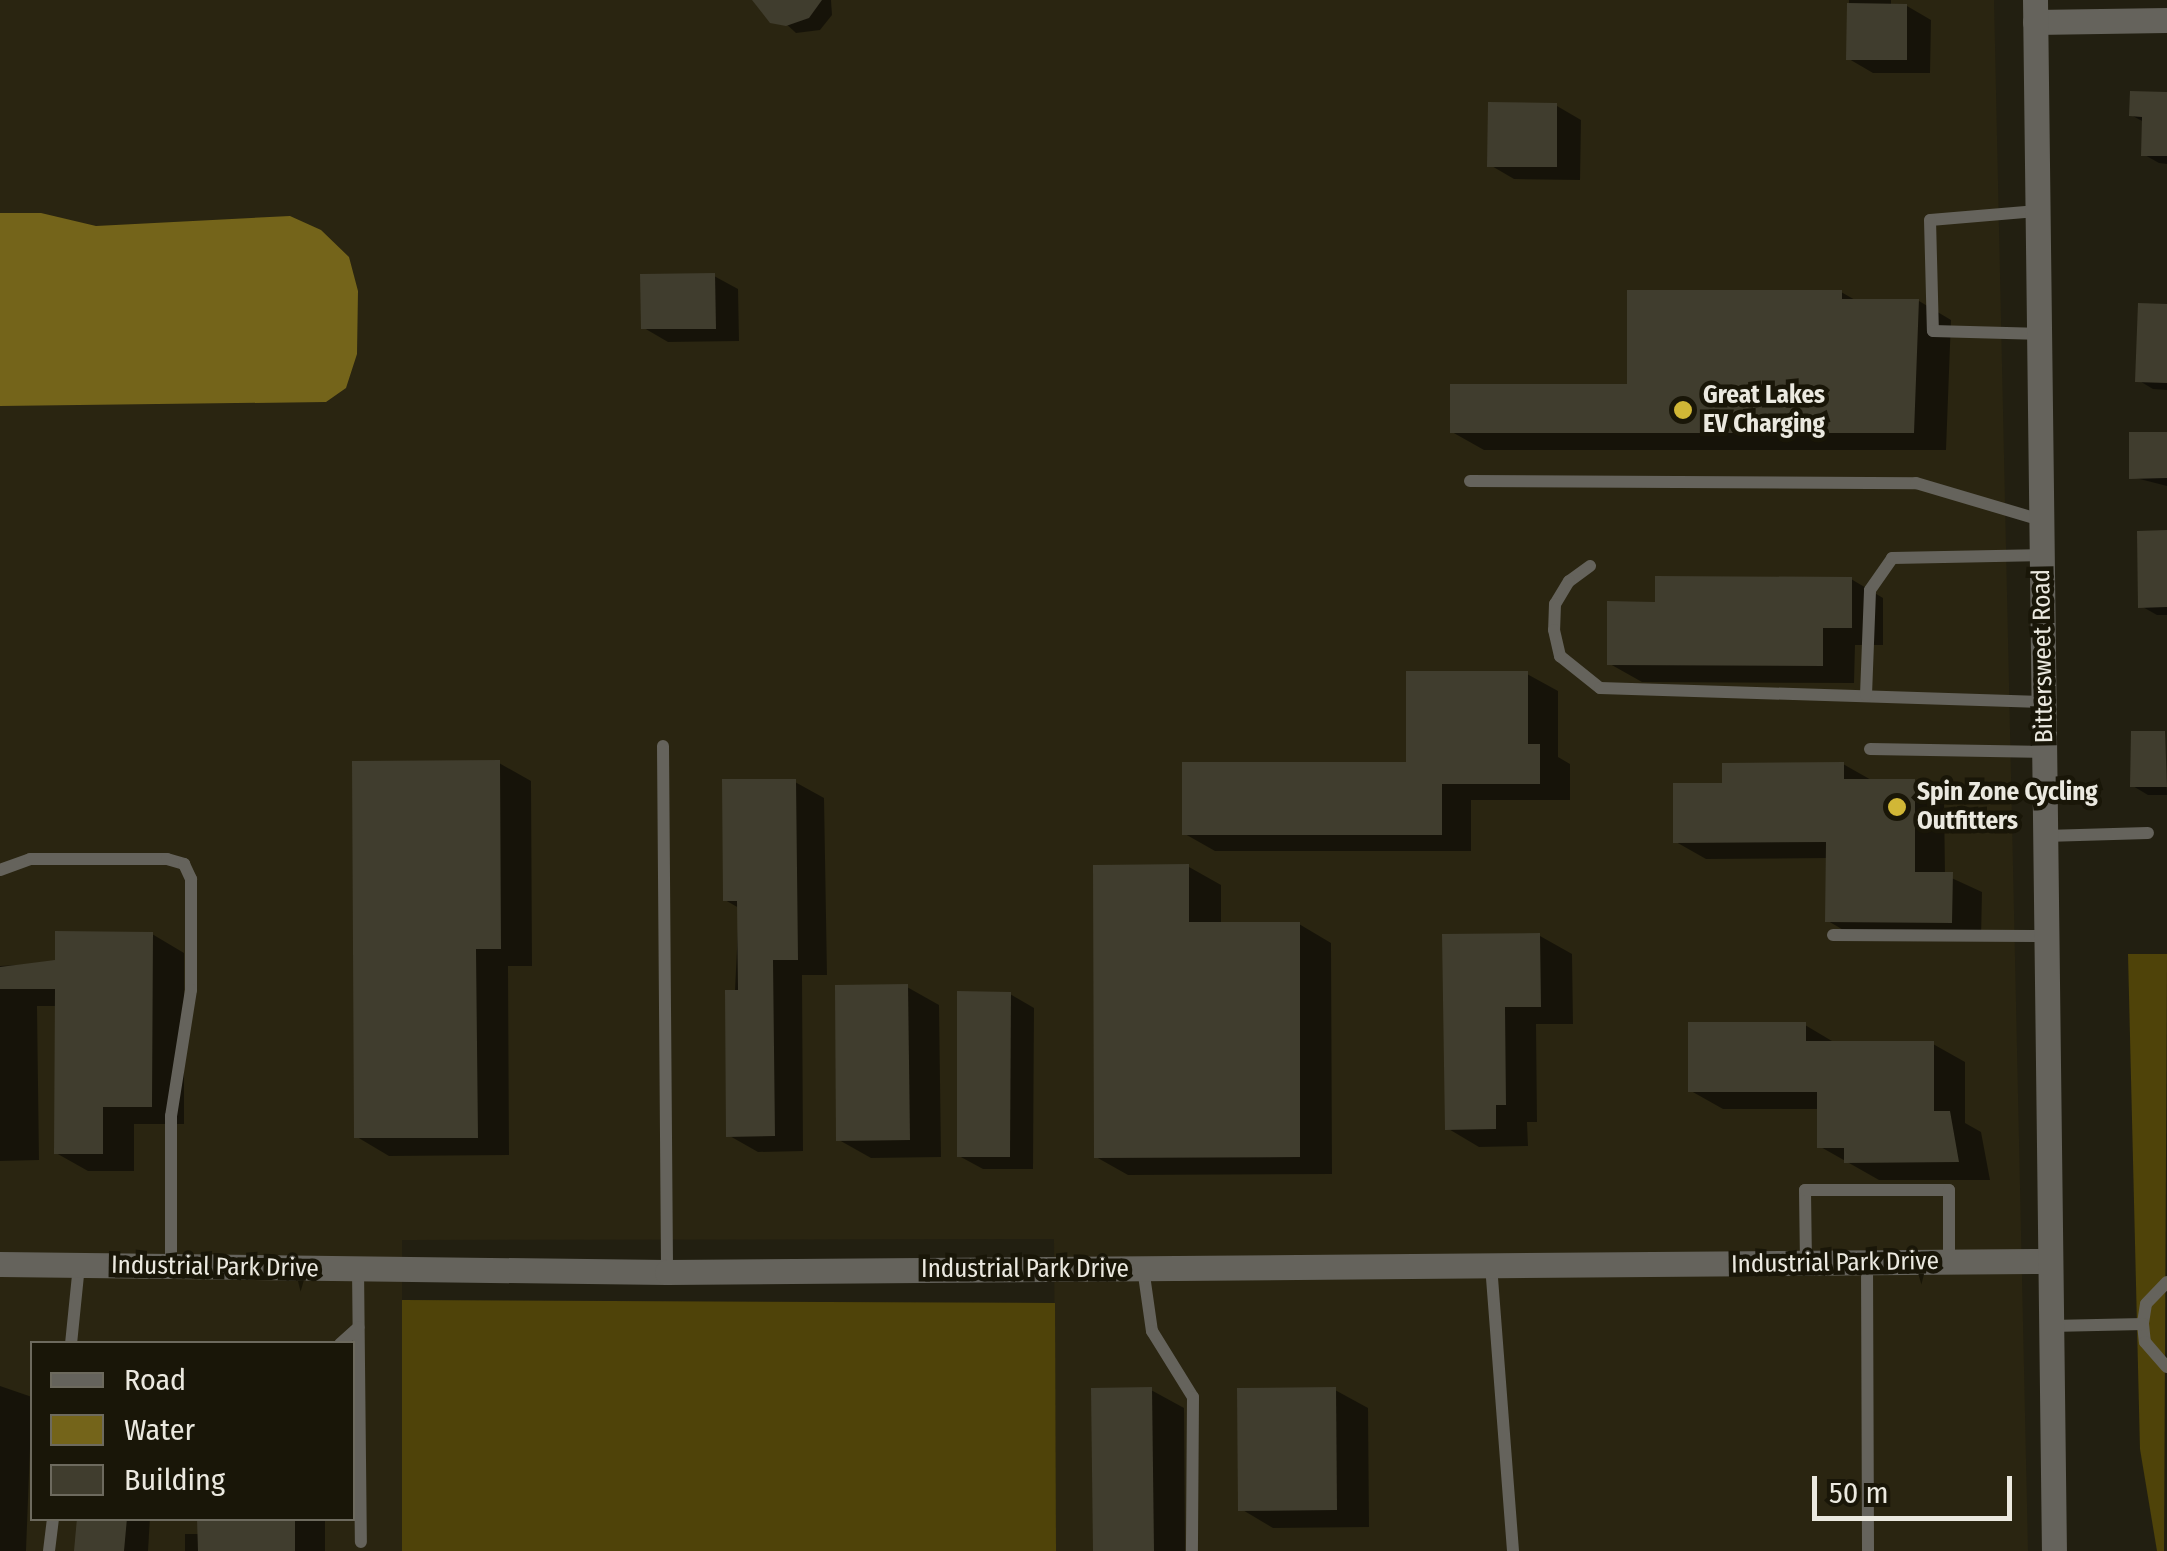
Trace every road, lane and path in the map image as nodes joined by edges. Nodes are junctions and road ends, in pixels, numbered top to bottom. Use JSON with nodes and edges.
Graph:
{"nodes":[{"id":1,"x":2035,"y":11,"type":"edge"},
{"id":2,"x":2167,"y":20,"type":"edge"},
{"id":3,"x":2038,"y":211,"type":"junction"},
{"id":4,"x":2039,"y":334,"type":"junction"},
{"id":5,"x":1470,"y":482,"type":"dead end"},
{"id":6,"x":2041,"y":520,"type":"junction"},
{"id":7,"x":2042,"y":555,"type":"junction"},
{"id":8,"x":1590,"y":566,"type":"dead end"},
{"id":9,"x":1866,"y":695,"type":"junction"},
{"id":10,"x":2043,"y":702,"type":"junction"},
{"id":11,"x":663,"y":746,"type":"dead end"},
{"id":12,"x":1870,"y":749,"type":"dead end"},
{"id":13,"x":2044,"y":752,"type":"junction"},
{"id":14,"x":2148,"y":833,"type":"dead end"},
{"id":15,"x":2045,"y":836,"type":"junction"},
{"id":16,"x":0,"y":870,"type":"edge"},
{"id":17,"x":1834,"y":935,"type":"dead end"},
{"id":18,"x":2046,"y":936,"type":"junction"},
{"id":19,"x":1949,"y":1262,"type":"junction"},
{"id":20,"x":2050,"y":1262,"type":"junction"},
{"id":21,"x":1806,"y":1263,"type":"junction"},
{"id":22,"x":1867,"y":1263,"type":"junction"},
{"id":23,"x":0,"y":1264,"type":"edge"},
{"id":24,"x":79,"y":1265,"type":"junction"},
{"id":25,"x":172,"y":1266,"type":"junction"},
{"id":26,"x":1491,"y":1266,"type":"junction"},
{"id":27,"x":358,"y":1268,"type":"junction"},
{"id":28,"x":1143,"y":1268,"type":"junction"},
{"id":29,"x":668,"y":1272,"type":"junction"},
{"id":30,"x":2167,"y":1282,"type":"edge"},
{"id":31,"x":2143,"y":1324,"type":"junction"},
{"id":32,"x":2051,"y":1326,"type":"junction"},
{"id":33,"x":359,"y":1327,"type":"junction"},
{"id":34,"x":71,"y":1341,"type":"edge"},
{"id":35,"x":343,"y":1341,"type":"edge"},
{"id":36,"x":2167,"y":1367,"type":"edge"},
{"id":37,"x":53,"y":1521,"type":"edge"},
{"id":38,"x":361,"y":1542,"type":"dead end"},
{"id":39,"x":50,"y":1551,"type":"edge"},
{"id":40,"x":1192,"y":1551,"type":"edge"},
{"id":41,"x":1513,"y":1551,"type":"edge"},
{"id":42,"x":1868,"y":1551,"type":"edge"},
{"id":43,"x":2054,"y":1551,"type":"edge"}],
"edges":[{"from":1,"to":2,"type":"street"},
{"from":1,"to":3,"type":"street","name":"Bittersweet Road"},
{"from":3,"to":4,"type":"street","name":"Bittersweet Road"},
{"from":3,"to":4,"type":"lane"},
{"from":4,"to":6,"type":"street","name":"Bittersweet Road"},
{"from":5,"to":6,"type":"lane"},
{"from":6,"to":7,"type":"street","name":"Bittersweet Road"},
{"from":7,"to":9,"type":"lane"},
{"from":7,"to":10,"type":"street","name":"Bittersweet Road"},
{"from":8,"to":9,"type":"lane"},
{"from":9,"to":10,"type":"lane"},
{"from":10,"to":13,"type":"street","name":"Bittersweet Road"},
{"from":11,"to":29,"type":"lane"},
{"from":12,"to":13,"type":"lane"},
{"from":13,"to":15,"type":"street","name":"Bittersweet Road"},
{"from":14,"to":15,"type":"lane"},
{"from":15,"to":18,"type":"street","name":"Bittersweet Road"},
{"from":16,"to":25,"type":"lane"},
{"from":17,"to":18,"type":"lane"},
{"from":18,"to":20,"type":"street","name":"Bittersweet Road"},
{"from":19,"to":20,"type":"street","name":"Industrial Park Drive"},
{"from":19,"to":21,"type":"lane"},
{"from":19,"to":22,"type":"street","name":"Industrial Park Drive"},
{"from":20,"to":32,"type":"street","name":"Bittersweet Road"},
{"from":21,"to":22,"type":"street","name":"Industrial Park Drive"},
{"from":21,"to":26,"type":"street","name":"Industrial Park Drive"},
{"from":22,"to":42,"type":"lane"},
{"from":23,"to":24,"type":"street","name":"Industrial Park Drive"},
{"from":24,"to":25,"type":"street","name":"Industrial Park Drive"},
{"from":24,"to":34,"type":"lane"},
{"from":25,"to":27,"type":"street","name":"Industrial Park Drive"},
{"from":26,"to":28,"type":"street","name":"Industrial Park Drive"},
{"from":26,"to":41,"type":"lane"},
{"from":27,"to":29,"type":"street","name":"Industrial Park Drive"},
{"from":27,"to":33,"type":"lane"},
{"from":28,"to":29,"type":"street","name":"Industrial Park Drive"},
{"from":28,"to":40,"type":"lane"},
{"from":30,"to":31,"type":"lane"},
{"from":31,"to":32,"type":"lane"},
{"from":31,"to":36,"type":"lane"},
{"from":32,"to":43,"type":"street","name":"Bittersweet Road"},
{"from":33,"to":35,"type":"lane"},
{"from":33,"to":38,"type":"lane"},
{"from":37,"to":39,"type":"lane"}]}
